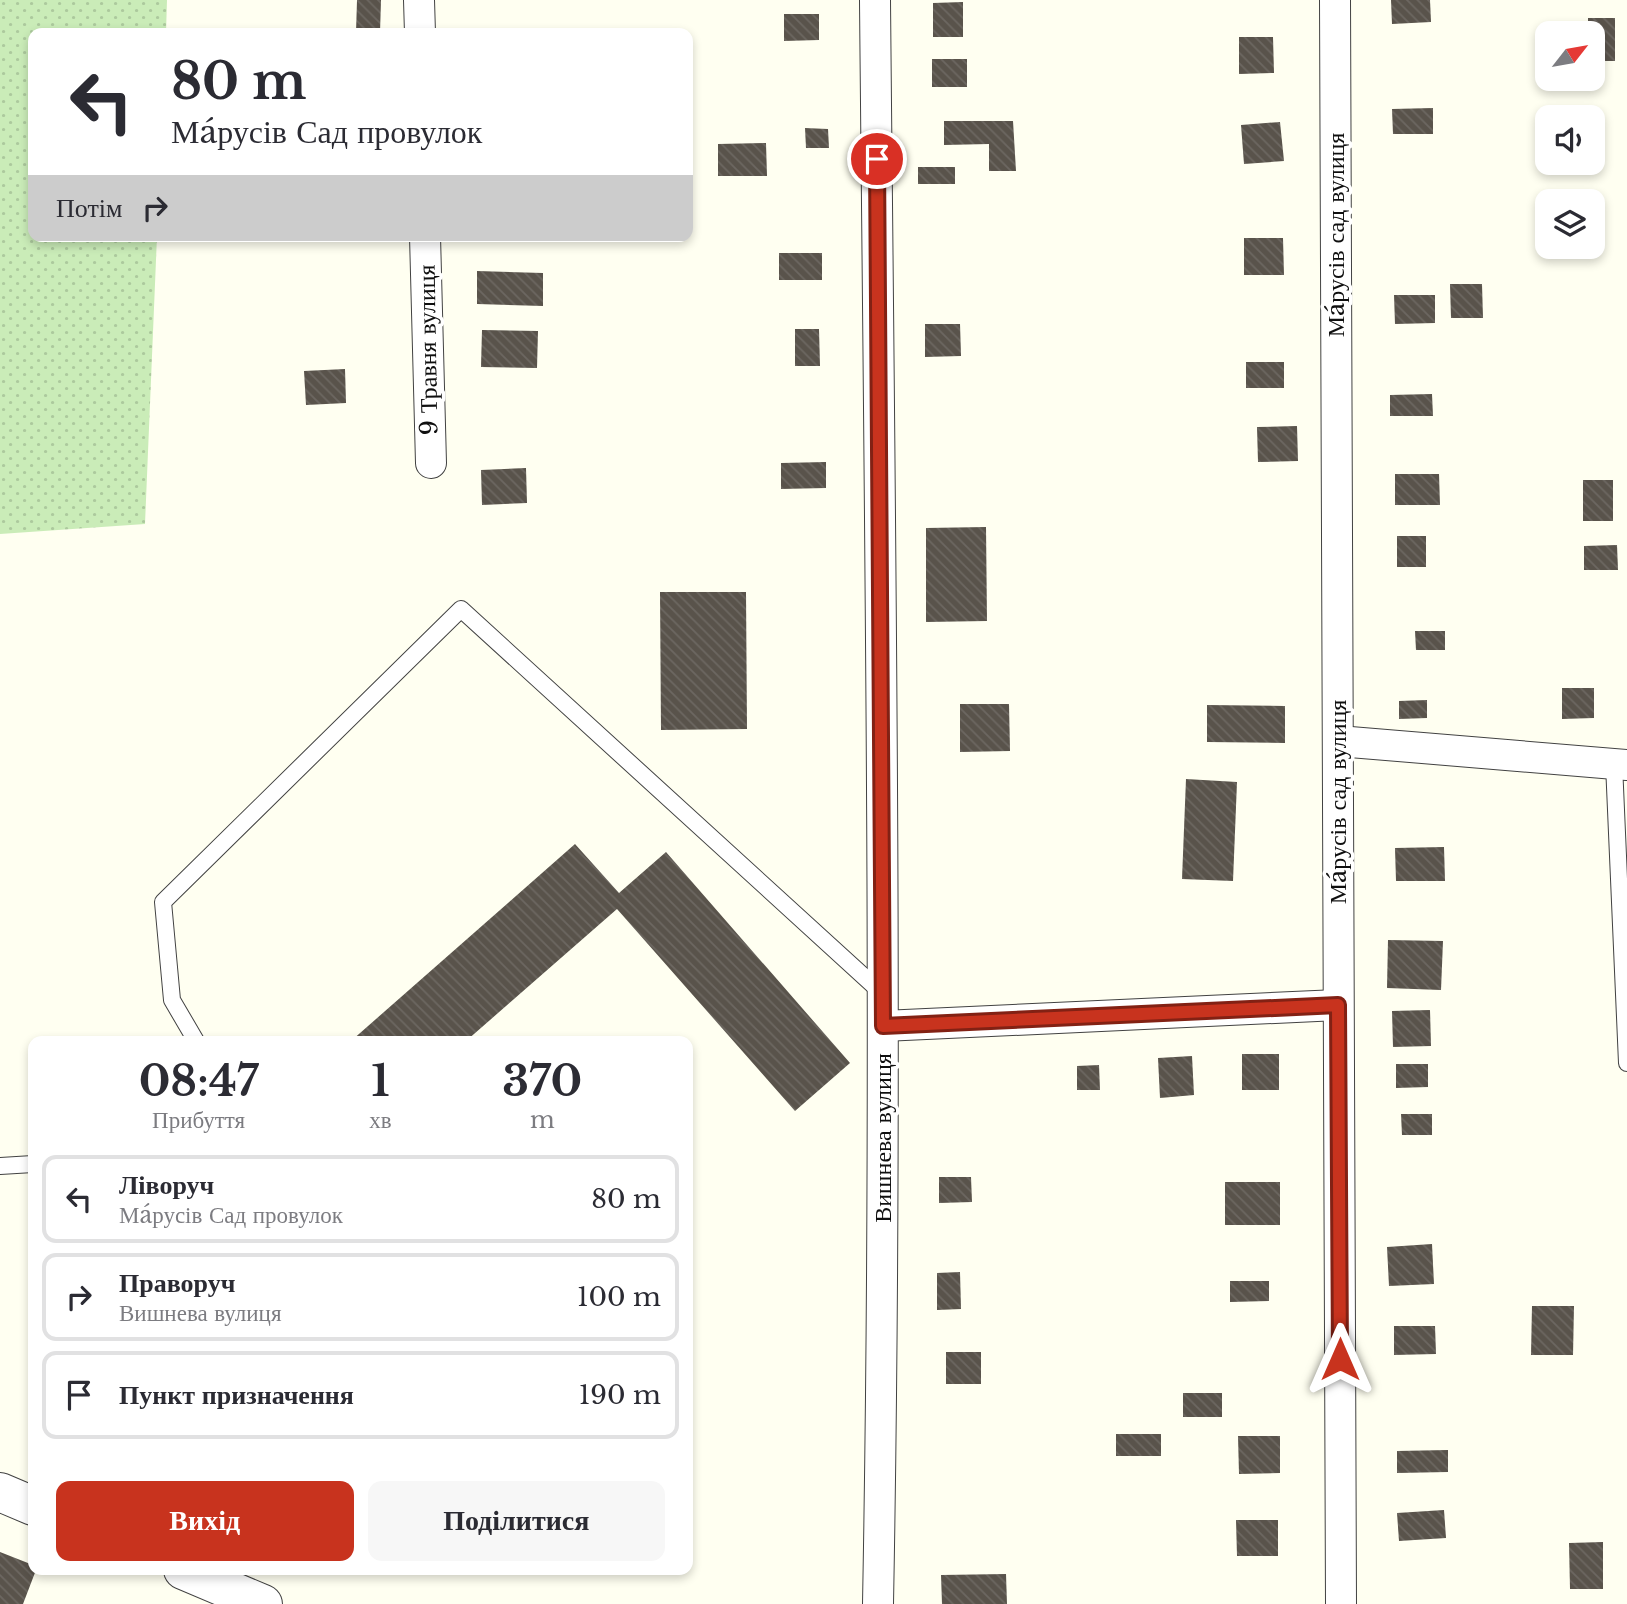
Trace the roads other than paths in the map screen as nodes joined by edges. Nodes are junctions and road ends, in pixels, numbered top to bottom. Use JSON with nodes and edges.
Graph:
{"nodes":[{"id":1,"x":419,"y":0,"type":"edge"},
{"id":2,"x":875,"y":0,"type":"edge"},
{"id":3,"x":1335,"y":0,"type":"edge"},
{"id":4,"x":420,"y":28,"type":"edge"},
{"id":5,"x":425,"y":242,"type":"edge"},
{"id":6,"x":431,"y":463,"type":"dead end"},
{"id":7,"x":1338,"y":741,"type":"junction"},
{"id":8,"x":1620,"y":765,"type":"edge"},
{"id":9,"x":883,"y":994,"type":"junction"},
{"id":10,"x":1338,"y":1005,"type":"junction"},
{"id":11,"x":883,"y":1026,"type":"junction"},
{"id":12,"x":193,"y":1036,"type":"edge"},
{"id":13,"x":1627,"y":1063,"type":"edge"},
{"id":14,"x":28,"y":1164,"type":"edge"},
{"id":15,"x":0,"y":1166,"type":"edge"},
{"id":16,"x":0,"y":1492,"type":"edge"},
{"id":17,"x":28,"y":1504,"type":"edge"},
{"id":18,"x":195,"y":1575,"type":"edge"},
{"id":19,"x":263,"y":1604,"type":"edge"},
{"id":20,"x":878,"y":1604,"type":"edge"},
{"id":21,"x":1341,"y":1604,"type":"edge"}],
"edges":[{"from":1,"to":4,"type":"street"},
{"from":2,"to":9,"type":"street","name":"Вишнева вулиця"},
{"from":3,"to":7,"type":"street","name":"Мáрусів сад вулиця"},
{"from":5,"to":6,"type":"street","name":"9 Травня вулиця"},
{"from":7,"to":8,"type":"street"},
{"from":7,"to":10,"type":"street","name":"Мáрусів сад вулиця"},
{"from":8,"to":13,"type":"lane"},
{"from":9,"to":11,"type":"street","name":"Вишнева вулиця"},
{"from":9,"to":12,"type":"lane"},
{"from":10,"to":11,"type":"street"},
{"from":10,"to":21,"type":"street","name":"Мáрусів сад вулиця"},
{"from":11,"to":20,"type":"street","name":"Вишнева вулиця"},
{"from":14,"to":15,"type":"lane"},
{"from":16,"to":17,"type":"street"},
{"from":18,"to":19,"type":"street"}]}
